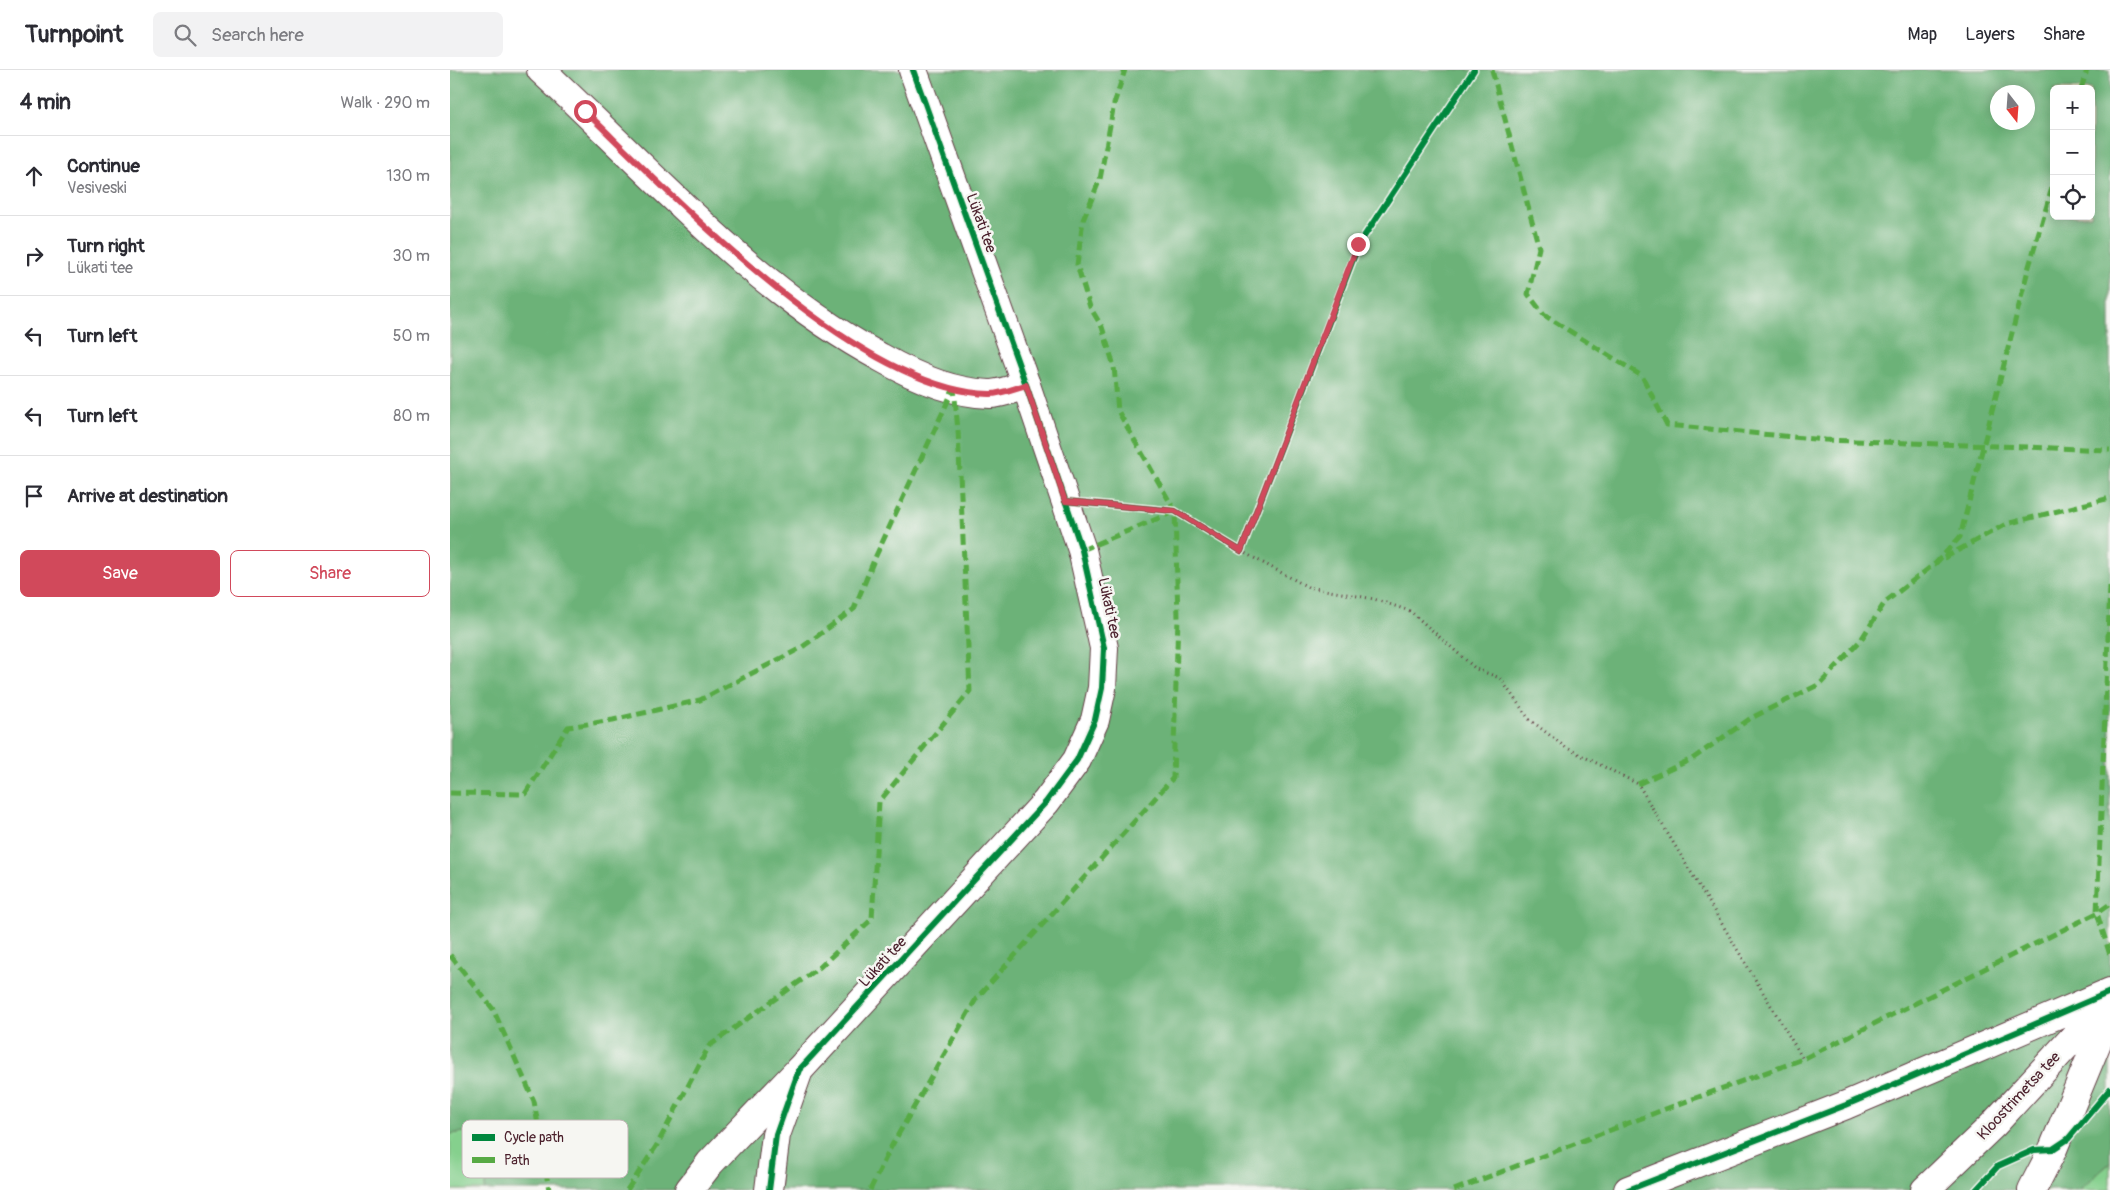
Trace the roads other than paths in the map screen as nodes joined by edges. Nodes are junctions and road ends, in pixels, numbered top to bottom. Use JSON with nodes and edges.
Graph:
{"nodes":[{"id":1,"x":541,"y":70,"type":"edge"},
{"id":2,"x":913,"y":70,"type":"edge"},
{"id":3,"x":1026,"y":385,"type":"junction"},
{"id":4,"x":2110,"y":992,"type":"edge"},
{"id":5,"x":2110,"y":998,"type":"edge"},
{"id":6,"x":2110,"y":1011,"type":"edge"},
{"id":7,"x":799,"y":1070,"type":"junction"},
{"id":8,"x":689,"y":1190,"type":"edge"},
{"id":9,"x":769,"y":1190,"type":"edge"},
{"id":10,"x":1628,"y":1190,"type":"edge"},
{"id":11,"x":1925,"y":1190,"type":"edge"},
{"id":12,"x":2032,"y":1190,"type":"edge"}],
"edges":[{"from":1,"to":3,"type":"main road"},
{"from":2,"to":3,"type":"main road","name":"Lükati tee"},
{"from":3,"to":7,"type":"main road","name":"Lükati tee"},
{"from":4,"to":10,"type":"main road"},
{"from":5,"to":11,"type":"main road","name":"Kloostrimetsa tee"},
{"from":6,"to":12,"type":"main road"},
{"from":7,"to":8,"type":"main road","name":"Lükati tee"},
{"from":7,"to":9,"type":"main road"}]}
